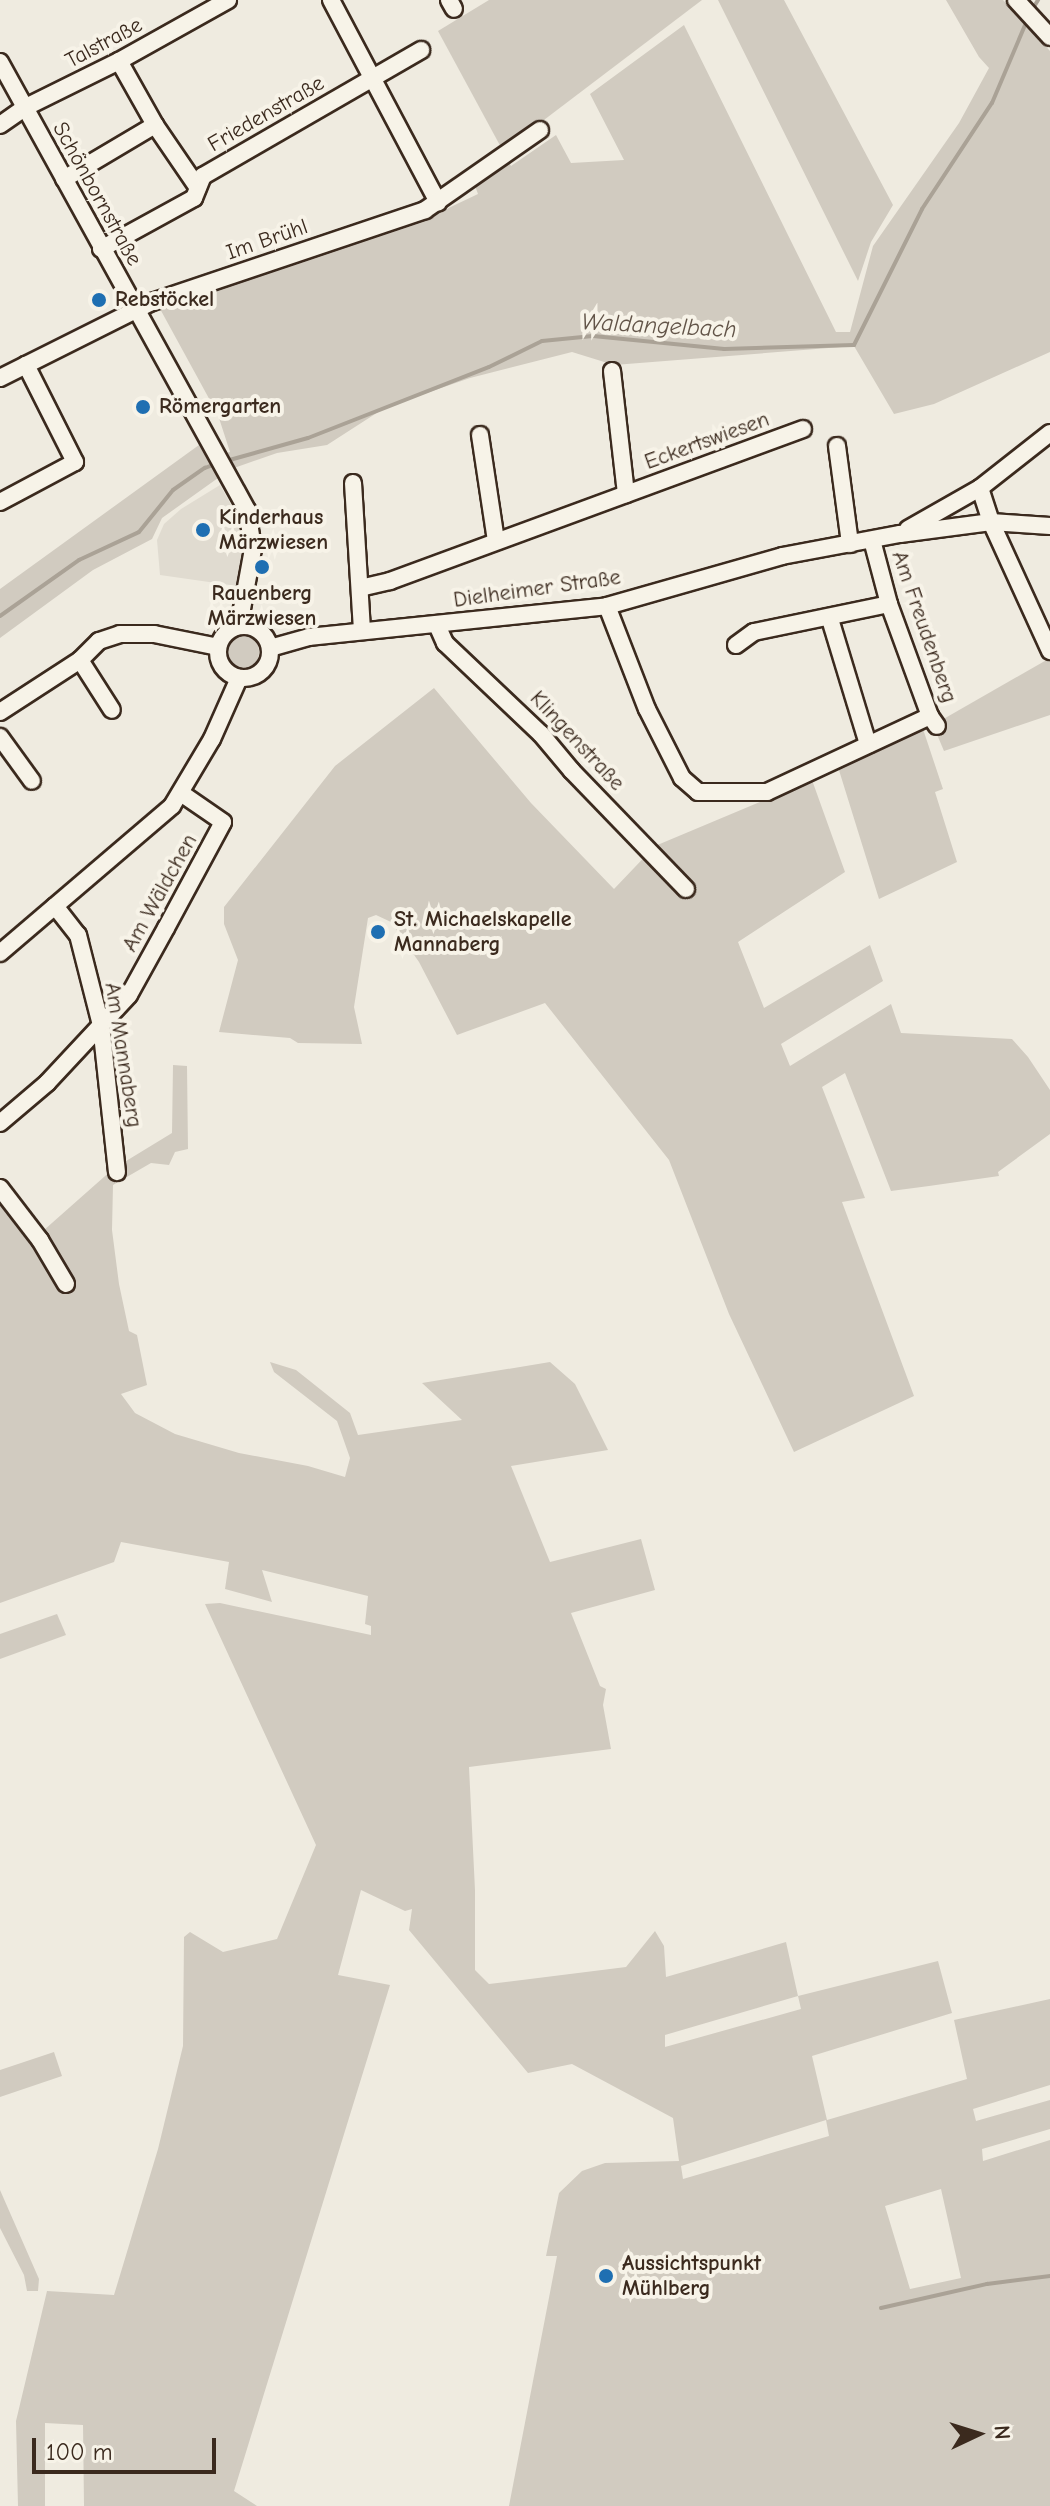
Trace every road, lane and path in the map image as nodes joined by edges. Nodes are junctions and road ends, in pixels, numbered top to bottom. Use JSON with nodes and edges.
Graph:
{"nodes":[{"id":1,"x":228,"y":0,"type":"edge"},
{"id":2,"x":331,"y":0,"type":"edge"},
{"id":3,"x":1016,"y":0,"type":"edge"},
{"id":4,"x":1050,"y":37,"type":"edge"},
{"id":5,"x":421,"y":50,"type":"dead end"},
{"id":6,"x":119,"y":61,"type":"junction"},
{"id":7,"x":0,"y":62,"type":"edge"},
{"id":8,"x":373,"y":77,"type":"junction"},
{"id":9,"x":24,"y":108,"type":"junction"},
{"id":10,"x":0,"y":125,"type":"edge"},
{"id":11,"x":155,"y":125,"type":"junction"},
{"id":12,"x":540,"y":130,"type":"dead end"},
{"id":13,"x":64,"y":179,"type":"junction"},
{"id":14,"x":198,"y":188,"type":"junction"},
{"id":15,"x":438,"y":202,"type":"junction"},
{"id":16,"x":101,"y":249,"type":"junction"},
{"id":17,"x":135,"y":310,"type":"junction"},
{"id":18,"x":26,"y":365,"type":"junction"},
{"id":19,"x":612,"y":371,"type":"dead end"},
{"id":20,"x":0,"y":378,"type":"edge"},
{"id":21,"x":803,"y":429,"type":"dead end"},
{"id":22,"x":1050,"y":433,"type":"edge"},
{"id":23,"x":480,"y":435,"type":"dead end"},
{"id":24,"x":837,"y":446,"type":"dead end"},
{"id":25,"x":353,"y":483,"type":"dead end"},
{"id":26,"x":980,"y":488,"type":"junction"},
{"id":27,"x":626,"y":494,"type":"junction"},
{"id":28,"x":0,"y":502,"type":"edge"},
{"id":29,"x":991,"y":522,"type":"junction"},
{"id":30,"x":1050,"y":526,"type":"edge"},
{"id":31,"x":900,"y":534,"type":"junction"},
{"id":32,"x":872,"y":540,"type":"junction"},
{"id":33,"x":496,"y":541,"type":"junction"},
{"id":34,"x":850,"y":544,"type":"junction"},
{"id":35,"x":360,"y":588,"type":"junction"},
{"id":36,"x":889,"y":604,"type":"junction"},
{"id":37,"x":607,"y":606,"type":"junction"},
{"id":38,"x":242,"y":609,"type":"junction"},
{"id":39,"x":830,"y":619,"type":"junction"},
{"id":40,"x":437,"y":625,"type":"junction"},
{"id":41,"x":252,"y":627,"type":"junction"},
{"id":42,"x":233,"y":628,"type":"junction"},
{"id":43,"x":362,"y":631,"type":"junction"},
{"id":44,"x":736,"y":645,"type":"dead end"},
{"id":45,"x":218,"y":647,"type":"junction"},
{"id":46,"x":270,"y":648,"type":"junction"},
{"id":47,"x":1050,"y":651,"type":"edge"},
{"id":48,"x":80,"y":660,"type":"junction"},
{"id":49,"x":239,"y":678,"type":"junction"},
{"id":50,"x":112,"y":710,"type":"dead end"},
{"id":51,"x":0,"y":712,"type":"edge"},
{"id":52,"x":0,"y":737,"type":"edge"},
{"id":53,"x":868,"y":744,"type":"junction"},
{"id":54,"x":32,"y":781,"type":"dead end"},
{"id":55,"x":187,"y":797,"type":"junction"},
{"id":56,"x":686,"y":889,"type":"dead end"},
{"id":57,"x":55,"y":906,"type":"junction"},
{"id":58,"x":0,"y":953,"type":"edge"},
{"id":59,"x":101,"y":1025,"type":"junction"},
{"id":60,"x":0,"y":1123,"type":"edge"},
{"id":61,"x":117,"y":1172,"type":"dead end"},
{"id":62,"x":0,"y":1188,"type":"edge"},
{"id":63,"x":66,"y":1284,"type":"dead end"}],
"edges":[{"from":1,"to":6,"type":"street","name":"Talstraße"},
{"from":2,"to":8,"type":"street"},
{"from":3,"to":4,"type":"street"},
{"from":5,"to":8,"type":"street","name":"Friedenstraße"},
{"from":6,"to":9,"type":"street","name":"Talstraße"},
{"from":6,"to":11,"type":"street"},
{"from":7,"to":9,"type":"street","name":"Schönbornstraße"},
{"from":8,"to":14,"type":"street","name":"Friedenstraße"},
{"from":8,"to":15,"type":"street"},
{"from":9,"to":10,"type":"street","name":"Talstraße"},
{"from":9,"to":13,"type":"street","name":"Schönbornstraße"},
{"from":11,"to":13,"type":"street"},
{"from":11,"to":14,"type":"street"},
{"from":12,"to":15,"type":"street","name":"Im Brühl"},
{"from":13,"to":16,"type":"street","name":"Schönbornstraße"},
{"from":14,"to":16,"type":"street","name":"Friedenstraße"},
{"from":15,"to":17,"type":"street","name":"Im Brühl"},
{"from":16,"to":17,"type":"street","name":"Schönbornstraße"},
{"from":17,"to":18,"type":"street","name":"Im Brühl"},
{"from":17,"to":38,"type":"street","name":"Schönbornstraße"},
{"from":18,"to":20,"type":"street","name":"Im Brühl"},
{"from":18,"to":28,"type":"street"},
{"from":19,"to":27,"type":"street","name":"Eckertswiesen"},
{"from":21,"to":27,"type":"street","name":"Eckertswiesen"},
{"from":22,"to":26,"type":"street"},
{"from":23,"to":33,"type":"street"},
{"from":24,"to":34,"type":"street"},
{"from":25,"to":35,"type":"street"},
{"from":26,"to":29,"type":"street"},
{"from":26,"to":31,"type":"street"},
{"from":27,"to":33,"type":"street","name":"Eckertswiesen"},
{"from":29,"to":30,"type":"street"},
{"from":29,"to":31,"type":"street"},
{"from":29,"to":47,"type":"street"},
{"from":31,"to":32,"type":"street","name":"Dielheimer Straße"},
{"from":32,"to":34,"type":"street","name":"Dielheimer Straße"},
{"from":32,"to":36,"type":"street","name":"Am Freudenberg"},
{"from":33,"to":35,"type":"street","name":"Eckertswiesen"},
{"from":34,"to":37,"type":"street","name":"Dielheimer Straße"},
{"from":35,"to":43,"type":"street"},
{"from":36,"to":39,"type":"street"},
{"from":36,"to":53,"type":"street","name":"Am Freudenberg"},
{"from":37,"to":40,"type":"street","name":"Dielheimer Straße"},
{"from":37,"to":53,"type":"street"},
{"from":38,"to":41,"type":"street"},
{"from":38,"to":42,"type":"street","name":"Schönbornstraße"},
{"from":39,"to":44,"type":"street"},
{"from":39,"to":53,"type":"street"},
{"from":40,"to":43,"type":"street","name":"Dielheimer Straße"},
{"from":40,"to":56,"type":"street","name":"Klingenstraße"},
{"from":41,"to":42,"type":"street"},
{"from":41,"to":46,"type":"street"},
{"from":42,"to":45,"type":"street"},
{"from":43,"to":46,"type":"street","name":"Dielheimer Straße"},
{"from":45,"to":48,"type":"street"},
{"from":45,"to":49,"type":"street"},
{"from":46,"to":49,"type":"street"},
{"from":48,"to":50,"type":"street"},
{"from":48,"to":51,"type":"street"},
{"from":49,"to":55,"type":"street"},
{"from":52,"to":54,"type":"street"},
{"from":55,"to":57,"type":"street"},
{"from":55,"to":59,"type":"street","name":"Am Wäldchen"},
{"from":57,"to":58,"type":"street"},
{"from":57,"to":59,"type":"street","name":"Am Mannaberg"},
{"from":59,"to":60,"type":"street"},
{"from":59,"to":61,"type":"street","name":"Am Mannaberg"},
{"from":62,"to":63,"type":"street"}]}
